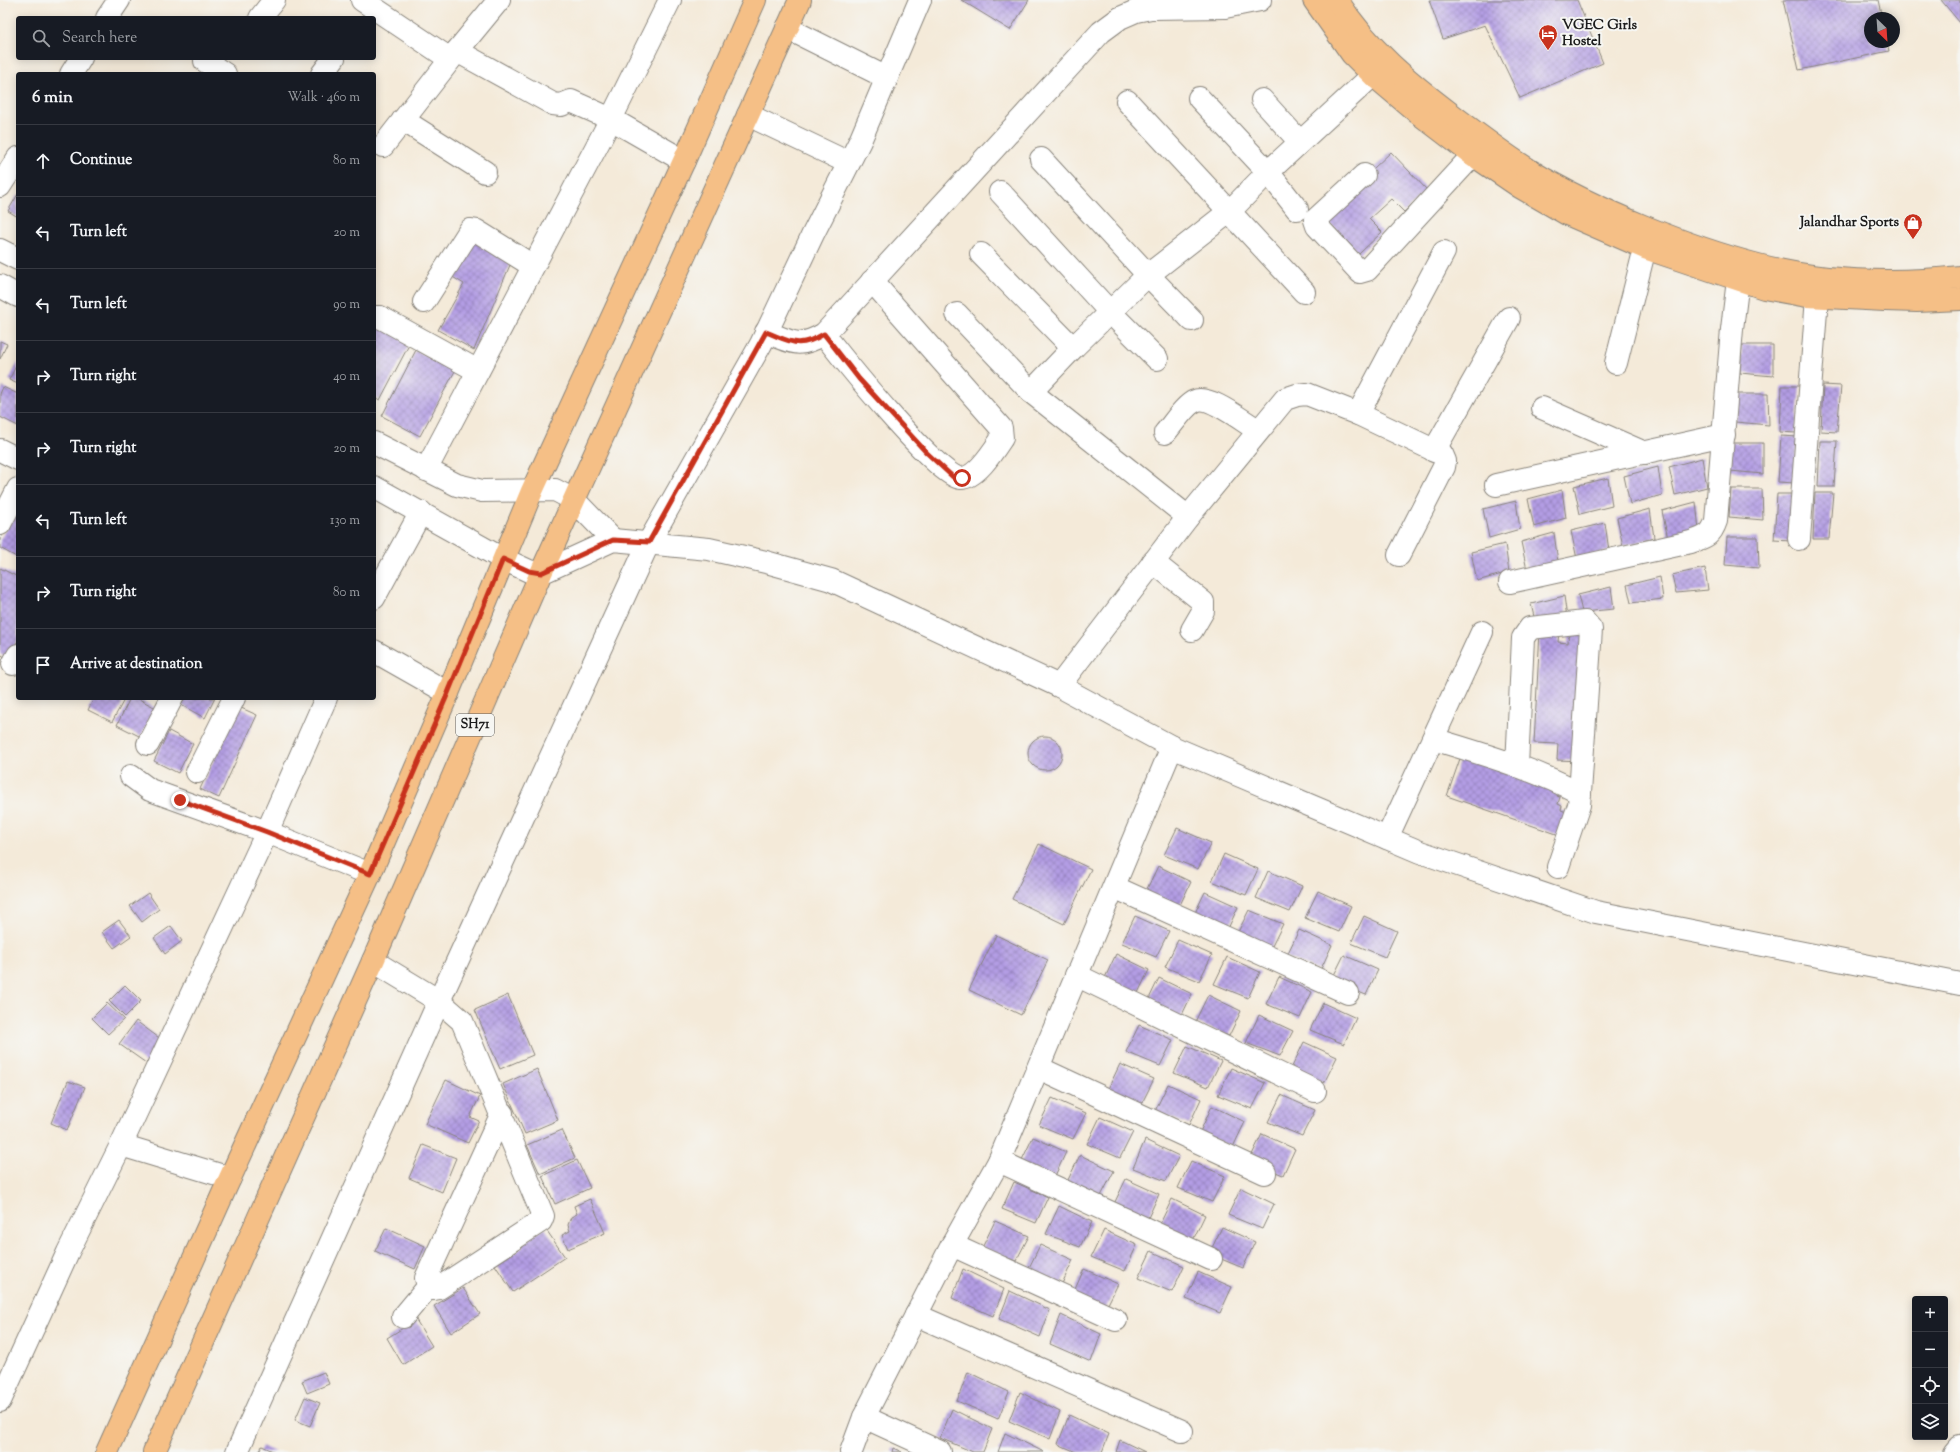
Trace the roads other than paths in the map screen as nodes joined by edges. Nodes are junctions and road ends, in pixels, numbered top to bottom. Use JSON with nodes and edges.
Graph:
{"nodes":[{"id":1,"x":118,"y":0,"type":"edge"},
{"id":2,"x":274,"y":0,"type":"edge"},
{"id":3,"x":499,"y":0,"type":"edge"},
{"id":4,"x":670,"y":0,"type":"edge"},
{"id":5,"x":755,"y":0,"type":"edge"},
{"id":6,"x":800,"y":0,"type":"edge"},
{"id":7,"x":920,"y":0,"type":"edge"},
{"id":8,"x":1260,"y":0,"type":"edge"},
{"id":9,"x":1314,"y":0,"type":"edge"},
{"id":10,"x":1337,"y":0,"type":"edge"},
{"id":11,"x":366,"y":8,"type":"edge"},
{"id":12,"x":108,"y":16,"type":"edge"},
{"id":13,"x":262,"y":16,"type":"edge"},
{"id":14,"x":787,"y":28,"type":"junction"},
{"id":15,"x":1359,"y":47,"type":"junction"},
{"id":16,"x":453,"y":55,"type":"junction"},
{"id":17,"x":80,"y":60,"type":"edge"},
{"id":18,"x":332,"y":60,"type":"edge"},
{"id":19,"x":205,"y":61,"type":"dead end"},
{"id":20,"x":72,"y":72,"type":"edge"},
{"id":21,"x":222,"y":72,"type":"edge"},
{"id":22,"x":324,"y":72,"type":"edge"},
{"id":23,"x":1373,"y":75,"type":"junction"},
{"id":24,"x":887,"y":78,"type":"junction"},
{"id":25,"x":1199,"y":98,"type":"dead end"},
{"id":26,"x":1262,"y":100,"type":"dead end"},
{"id":27,"x":1126,"y":101,"type":"dead end"},
{"id":28,"x":748,"y":115,"type":"junction"},
{"id":29,"x":611,"y":118,"type":"junction"},
{"id":30,"x":403,"y":120,"type":"junction"},
{"id":31,"x":1300,"y":142,"type":"junction"},
{"id":32,"x":383,"y":146,"type":"dead end"},
{"id":33,"x":1473,"y":154,"type":"junction"},
{"id":34,"x":1041,"y":159,"type":"dead end"},
{"id":35,"x":684,"y":160,"type":"junction"},
{"id":36,"x":16,"y":161,"type":"edge"},
{"id":37,"x":849,"y":163,"type":"junction"},
{"id":38,"x":485,"y":172,"type":"dead end"},
{"id":39,"x":1268,"y":172,"type":"junction"},
{"id":40,"x":1364,"y":175,"type":"dead end"},
{"id":41,"x":1525,"y":179,"type":"junction"},
{"id":42,"x":0,"y":186,"type":"edge"},
{"id":43,"x":1000,"y":192,"type":"dead end"},
{"id":44,"x":1297,"y":209,"type":"dead end"},
{"id":45,"x":1230,"y":211,"type":"junction"},
{"id":46,"x":1645,"y":248,"type":"junction"},
{"id":47,"x":0,"y":250,"type":"edge"},
{"id":48,"x":1444,"y":252,"type":"dead end"},
{"id":49,"x":981,"y":254,"type":"dead end"},
{"id":50,"x":16,"y":258,"type":"edge"},
{"id":51,"x":533,"y":266,"type":"junction"},
{"id":52,"x":1148,"y":275,"type":"junction"},
{"id":53,"x":1810,"y":275,"type":"junction"},
{"id":54,"x":1960,"y":277,"type":"edge"},
{"id":55,"x":1738,"y":280,"type":"junction"},
{"id":56,"x":872,"y":281,"type":"junction"},
{"id":57,"x":0,"y":286,"type":"edge"},
{"id":58,"x":1304,"y":292,"type":"dead end"},
{"id":59,"x":16,"y":295,"type":"edge"},
{"id":60,"x":1812,"y":296,"type":"junction"},
{"id":61,"x":1960,"y":299,"type":"edge"},
{"id":62,"x":424,"y":302,"type":"dead end"},
{"id":63,"x":1110,"y":312,"type":"junction"},
{"id":64,"x":957,"y":314,"type":"dead end"},
{"id":65,"x":376,"y":317,"type":"edge"},
{"id":66,"x":1509,"y":318,"type":"dead end"},
{"id":67,"x":1192,"y":320,"type":"dead end"},
{"id":68,"x":766,"y":332,"type":"junction"},
{"id":69,"x":824,"y":334,"type":"junction"},
{"id":70,"x":1073,"y":348,"type":"junction"},
{"id":71,"x":1157,"y":359,"type":"dead end"},
{"id":72,"x":1616,"y":363,"type":"dead end"},
{"id":73,"x":478,"y":371,"type":"junction"},
{"id":74,"x":1031,"y":392,"type":"junction"},
{"id":75,"x":1542,"y":408,"type":"dead end"},
{"id":76,"x":1358,"y":414,"type":"junction"},
{"id":77,"x":1258,"y":430,"type":"junction"},
{"id":78,"x":1166,"y":432,"type":"dead end"},
{"id":79,"x":1724,"y":435,"type":"junction"},
{"id":80,"x":376,"y":444,"type":"edge"},
{"id":81,"x":0,"y":450,"type":"edge"},
{"id":82,"x":1434,"y":451,"type":"junction"},
{"id":83,"x":1644,"y":452,"type":"junction"},
{"id":84,"x":16,"y":458,"type":"edge"},
{"id":85,"x":426,"y":470,"type":"junction"},
{"id":86,"x":1496,"y":485,"type":"dead end"},
{"id":87,"x":376,"y":488,"type":"edge"},
{"id":88,"x":532,"y":491,"type":"junction"},
{"id":89,"x":16,"y":493,"type":"edge"},
{"id":90,"x":574,"y":500,"type":"junction"},
{"id":91,"x":421,"y":512,"type":"junction"},
{"id":92,"x":1188,"y":517,"type":"junction"},
{"id":93,"x":0,"y":524,"type":"edge"},
{"id":94,"x":1799,"y":539,"type":"dead end"},
{"id":95,"x":613,"y":540,"type":"junction"},
{"id":96,"x":649,"y":542,"type":"junction"},
{"id":97,"x":1399,"y":555,"type":"dead end"},
{"id":98,"x":503,"y":559,"type":"junction"},
{"id":99,"x":1154,"y":562,"type":"junction"},
{"id":100,"x":541,"y":573,"type":"junction"},
{"id":101,"x":1510,"y":582,"type":"dead end"},
{"id":102,"x":376,"y":594,"type":"edge"},
{"id":103,"x":1192,"y":630,"type":"dead end"},
{"id":104,"x":1482,"y":632,"type":"dead end"},
{"id":105,"x":376,"y":652,"type":"edge"},
{"id":106,"x":1059,"y":686,"type":"junction"},
{"id":107,"x":448,"y":693,"type":"junction"},
{"id":108,"x":171,"y":700,"type":"edge"},
{"id":109,"x":233,"y":700,"type":"edge"},
{"id":110,"x":325,"y":700,"type":"edge"},
{"id":111,"x":1433,"y":738,"type":"junction"},
{"id":112,"x":148,"y":744,"type":"dead end"},
{"id":113,"x":1172,"y":747,"type":"junction"},
{"id":114,"x":1517,"y":766,"type":"junction"},
{"id":115,"x":198,"y":772,"type":"dead end"},
{"id":116,"x":130,"y":776,"type":"dead end"},
{"id":117,"x":1580,"y":793,"type":"junction"},
{"id":118,"x":267,"y":832,"type":"junction"},
{"id":119,"x":1387,"y":838,"type":"junction"},
{"id":120,"x":1558,"y":867,"type":"dead end"},
{"id":121,"x":370,"y":874,"type":"junction"},
{"id":122,"x":1114,"y":887,"type":"junction"},
{"id":123,"x":373,"y":961,"type":"junction"},
{"id":124,"x":1076,"y":976,"type":"junction"},
{"id":125,"x":1960,"y":984,"type":"edge"},
{"id":126,"x":1348,"y":993,"type":"dead end"},
{"id":127,"x":439,"y":1001,"type":"junction"},
{"id":128,"x":1039,"y":1068,"type":"junction"},
{"id":129,"x":1315,"y":1091,"type":"dead end"},
{"id":130,"x":502,"y":1113,"type":"junction"},
{"id":131,"x":121,"y":1145,"type":"junction"},
{"id":132,"x":999,"y":1161,"type":"junction"},
{"id":133,"x":1265,"y":1173,"type":"dead end"},
{"id":134,"x":230,"y":1178,"type":"junction"},
{"id":135,"x":952,"y":1245,"type":"junction"},
{"id":136,"x":1211,"y":1259,"type":"dead end"},
{"id":137,"x":428,"y":1287,"type":"junction"},
{"id":138,"x":916,"y":1315,"type":"junction"},
{"id":139,"x":403,"y":1317,"type":"dead end"},
{"id":140,"x":1116,"y":1320,"type":"dead end"},
{"id":141,"x":0,"y":1401,"type":"edge"},
{"id":142,"x":864,"y":1417,"type":"junction"},
{"id":143,"x":1182,"y":1431,"type":"dead end"},
{"id":144,"x":1960,"y":1446,"type":"edge"},
{"id":145,"x":107,"y":1452,"type":"edge"},
{"id":146,"x":154,"y":1452,"type":"edge"},
{"id":147,"x":237,"y":1452,"type":"edge"},
{"id":148,"x":851,"y":1452,"type":"edge"},
{"id":149,"x":940,"y":1452,"type":"edge"},
{"id":150,"x":1955,"y":1452,"type":"edge"}],
"edges":[{"from":1,"to":12,"type":"street"},
{"from":2,"to":13,"type":"street"},
{"from":3,"to":16,"type":"street"},
{"from":4,"to":29,"type":"street"},
{"from":5,"to":35,"type":"main road","number":"SH71"},
{"from":6,"to":14,"type":"main road","number":"SH71"},
{"from":7,"to":24,"type":"street"},
{"from":8,"to":56,"type":"street"},
{"from":9,"to":15,"type":"main road"},
{"from":10,"to":15,"type":"main road"},
{"from":11,"to":16,"type":"street"},
{"from":14,"to":24,"type":"street"},
{"from":14,"to":28,"type":"main road","number":"SH71"},
{"from":15,"to":23,"type":"main road"},
{"from":15,"to":41,"type":"main road"},
{"from":16,"to":29,"type":"street"},
{"from":16,"to":30,"type":"street"},
{"from":17,"to":20,"type":"street"},
{"from":18,"to":22,"type":"street"},
{"from":19,"to":21,"type":"street"},
{"from":23,"to":31,"type":"street"},
{"from":23,"to":33,"type":"main road"},
{"from":24,"to":37,"type":"street"},
{"from":25,"to":39,"type":"street"},
{"from":26,"to":31,"type":"street"},
{"from":27,"to":45,"type":"street"},
{"from":28,"to":37,"type":"street"},
{"from":28,"to":90,"type":"main road","number":"SH71"},
{"from":29,"to":35,"type":"street"},
{"from":29,"to":51,"type":"street"},
{"from":30,"to":32,"type":"street"},
{"from":30,"to":38,"type":"street"},
{"from":31,"to":39,"type":"street"},
{"from":33,"to":40,"type":"street"},
{"from":33,"to":41,"type":"main road"},
{"from":34,"to":52,"type":"street"},
{"from":35,"to":88,"type":"main road","number":"SH71"},
{"from":36,"to":42,"type":"street"},
{"from":37,"to":68,"type":"street"},
{"from":39,"to":44,"type":"street"},
{"from":39,"to":45,"type":"street"},
{"from":41,"to":46,"type":"main road"},
{"from":41,"to":53,"type":"main road"},
{"from":43,"to":63,"type":"street"},
{"from":45,"to":52,"type":"street"},
{"from":45,"to":58,"type":"street"},
{"from":46,"to":55,"type":"main road"},
{"from":46,"to":72,"type":"street"},
{"from":47,"to":50,"type":"street"},
{"from":48,"to":76,"type":"street"},
{"from":49,"to":70,"type":"street"},
{"from":51,"to":62,"type":"street"},
{"from":51,"to":73,"type":"street"},
{"from":52,"to":63,"type":"street"},
{"from":52,"to":67,"type":"street"},
{"from":53,"to":54,"type":"main road"},
{"from":53,"to":60,"type":"main road"},
{"from":55,"to":60,"type":"main road"},
{"from":55,"to":79,"type":"street"},
{"from":56,"to":69,"type":"street"},
{"from":56,"to":69,"type":"street"},
{"from":57,"to":59,"type":"street"},
{"from":60,"to":61,"type":"main road"},
{"from":60,"to":94,"type":"street"},
{"from":63,"to":70,"type":"street"},
{"from":63,"to":71,"type":"street"},
{"from":64,"to":74,"type":"street"},
{"from":65,"to":73,"type":"street"},
{"from":66,"to":82,"type":"street"},
{"from":68,"to":69,"type":"street"},
{"from":68,"to":96,"type":"street"},
{"from":70,"to":74,"type":"street"},
{"from":73,"to":85,"type":"street"},
{"from":74,"to":92,"type":"street"},
{"from":75,"to":83,"type":"street"},
{"from":76,"to":77,"type":"street"},
{"from":76,"to":82,"type":"street"},
{"from":77,"to":78,"type":"street"},
{"from":77,"to":92,"type":"street"},
{"from":79,"to":83,"type":"street"},
{"from":79,"to":101,"type":"street"},
{"from":80,"to":85,"type":"street"},
{"from":81,"to":84,"type":"street"},
{"from":82,"to":97,"type":"street"},
{"from":83,"to":86,"type":"street"},
{"from":85,"to":88,"type":"street"},
{"from":87,"to":91,"type":"street"},
{"from":88,"to":90,"type":"street"},
{"from":88,"to":98,"type":"main road","number":"SH71"},
{"from":89,"to":93,"type":"street"},
{"from":90,"to":95,"type":"street"},
{"from":90,"to":100,"type":"main road","number":"SH71"},
{"from":91,"to":98,"type":"street"},
{"from":91,"to":102,"type":"street"},
{"from":92,"to":99,"type":"street"},
{"from":95,"to":96,"type":"street"},
{"from":95,"to":100,"type":"street"},
{"from":96,"to":106,"type":"street"},
{"from":96,"to":127,"type":"street"},
{"from":98,"to":100,"type":"street"},
{"from":98,"to":107,"type":"main road","number":"SH71"},
{"from":99,"to":103,"type":"street"},
{"from":99,"to":106,"type":"street"},
{"from":100,"to":123,"type":"main road","number":"SH71"},
{"from":104,"to":111,"type":"street"},
{"from":105,"to":107,"type":"street"},
{"from":106,"to":113,"type":"street"},
{"from":107,"to":121,"type":"main road","number":"SH71"},
{"from":108,"to":112,"type":"street"},
{"from":109,"to":115,"type":"street"},
{"from":110,"to":118,"type":"street"},
{"from":111,"to":114,"type":"street"},
{"from":111,"to":119,"type":"street"},
{"from":113,"to":119,"type":"street"},
{"from":113,"to":122,"type":"street"},
{"from":114,"to":117,"type":"street"},
{"from":114,"to":117,"type":"street"},
{"from":116,"to":118,"type":"street"},
{"from":117,"to":120,"type":"street"},
{"from":118,"to":121,"type":"street"},
{"from":118,"to":131,"type":"street"},
{"from":119,"to":125,"type":"street"},
{"from":121,"to":134,"type":"main road","number":"SH71"},
{"from":122,"to":124,"type":"street"},
{"from":122,"to":126,"type":"street"},
{"from":123,"to":127,"type":"street"},
{"from":123,"to":146,"type":"main road","number":"SH71"},
{"from":124,"to":128,"type":"street"},
{"from":124,"to":129,"type":"street"},
{"from":127,"to":130,"type":"street"},
{"from":127,"to":147,"type":"street"},
{"from":128,"to":132,"type":"street"},
{"from":128,"to":133,"type":"street"},
{"from":130,"to":137,"type":"street"},
{"from":130,"to":137,"type":"street"},
{"from":131,"to":134,"type":"street"},
{"from":131,"to":141,"type":"street"},
{"from":132,"to":135,"type":"street"},
{"from":132,"to":136,"type":"street"},
{"from":134,"to":145,"type":"main road","number":"SH71"},
{"from":135,"to":138,"type":"street"},
{"from":135,"to":140,"type":"street"},
{"from":137,"to":139,"type":"street"},
{"from":138,"to":142,"type":"street"},
{"from":138,"to":143,"type":"street"},
{"from":142,"to":148,"type":"street"},
{"from":142,"to":149,"type":"street"},
{"from":144,"to":150,"type":"street"}]}
